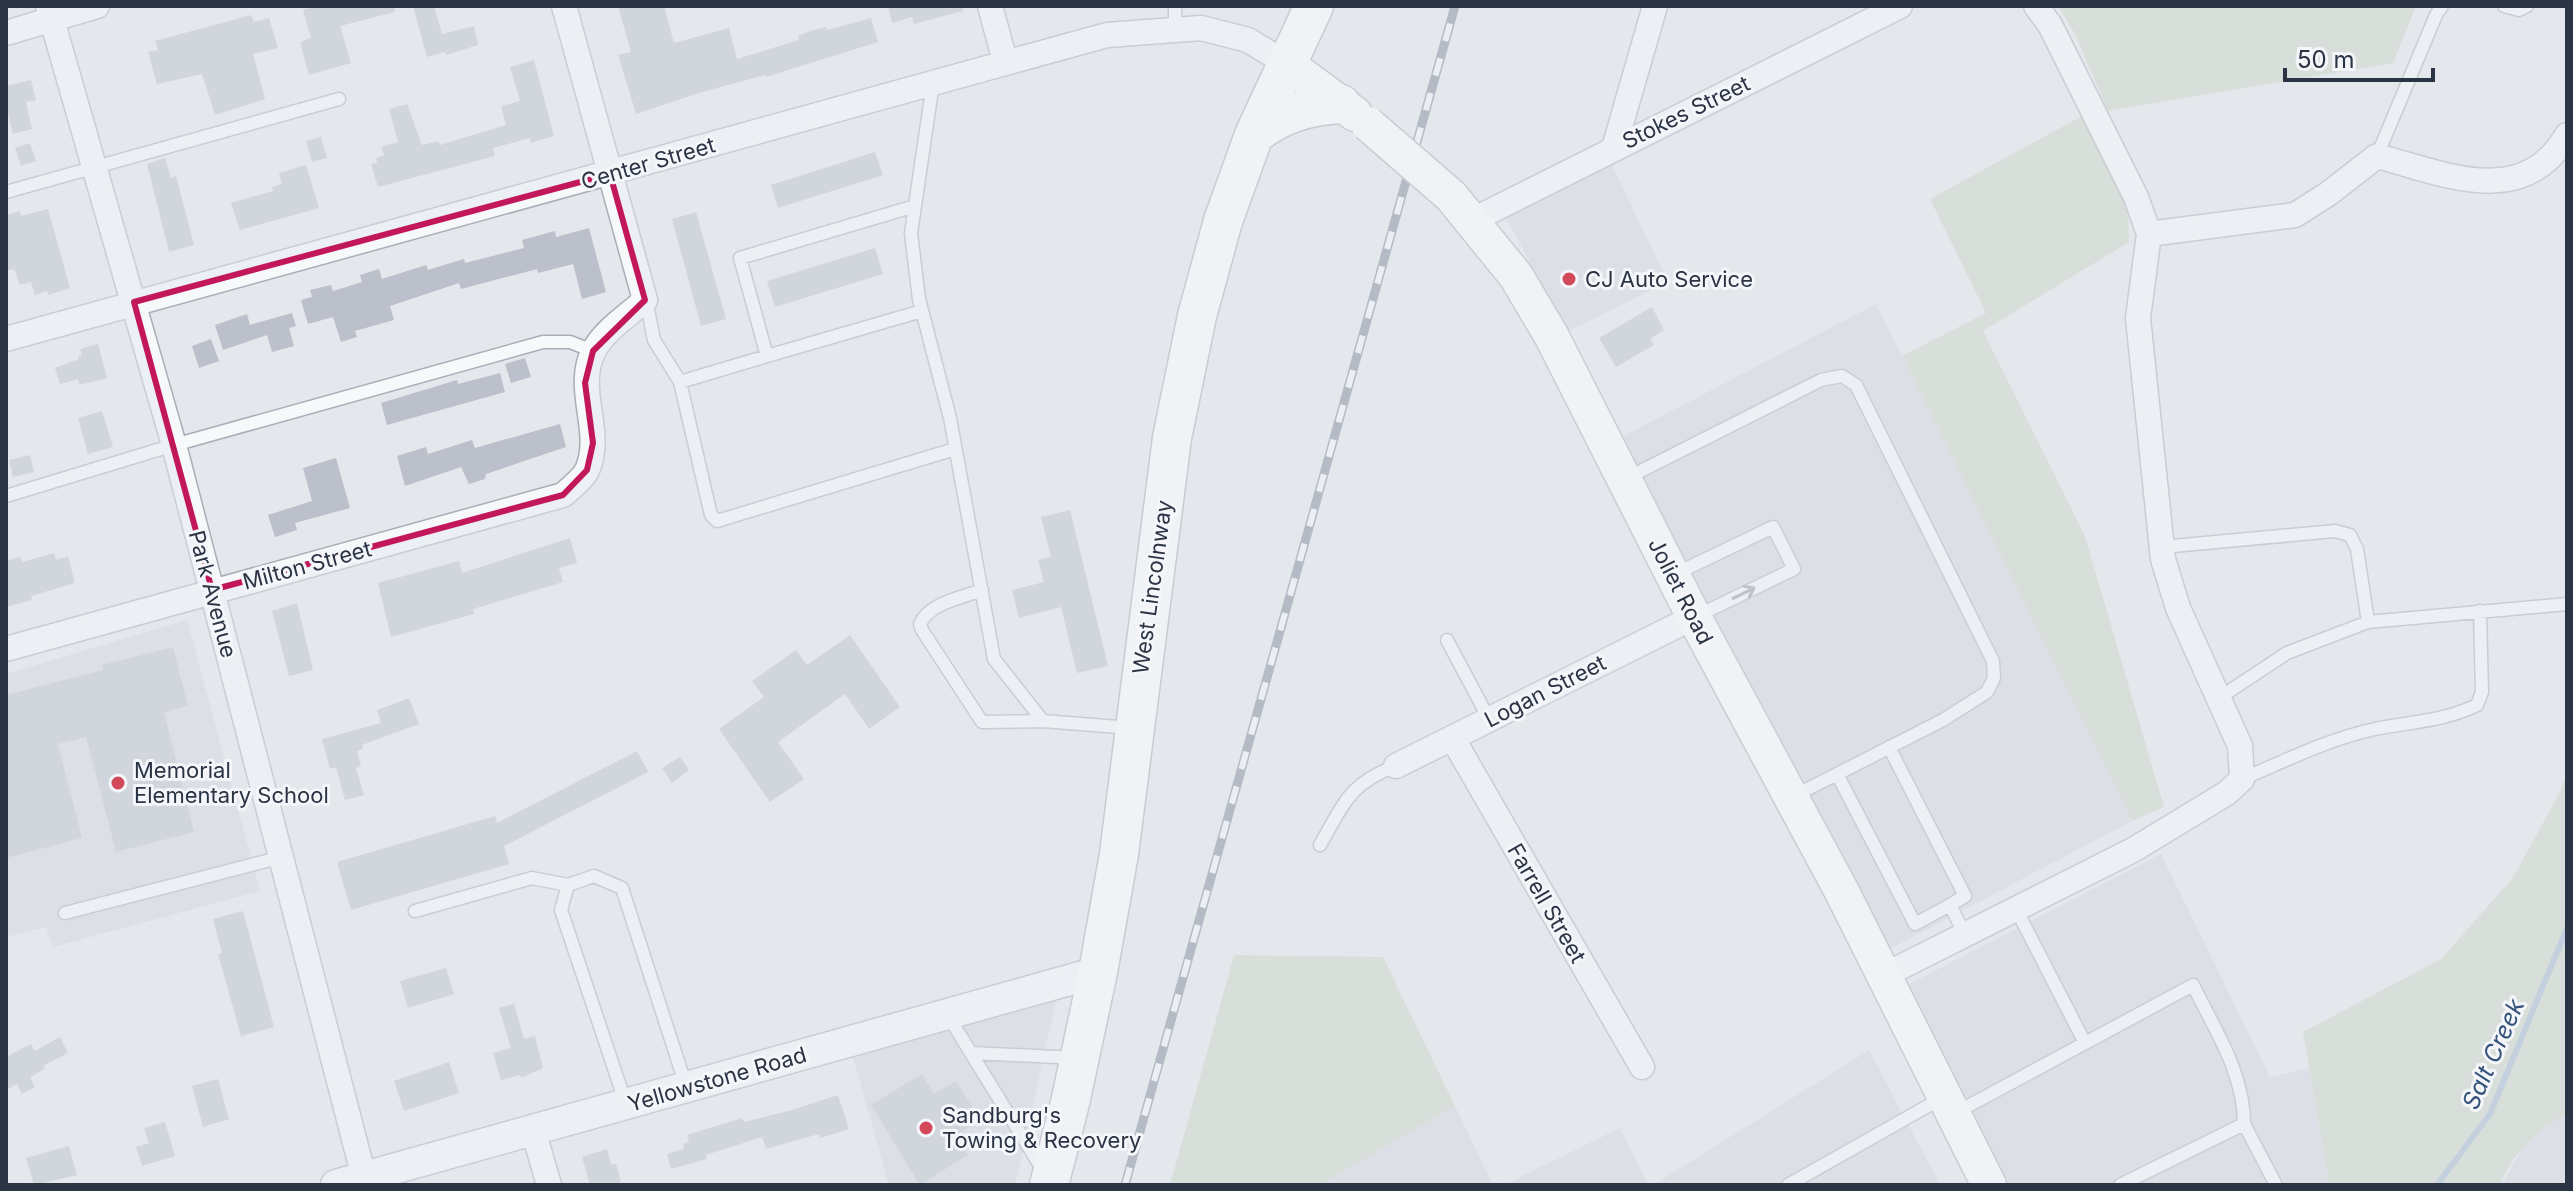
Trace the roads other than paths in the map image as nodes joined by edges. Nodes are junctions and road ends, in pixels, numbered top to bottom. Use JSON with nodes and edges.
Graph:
{"nodes":[{"id":1,"x":97,"y":6,"type":"edge"},
{"id":2,"x":564,"y":6,"type":"edge"},
{"id":3,"x":990,"y":6,"type":"edge"},
{"id":4,"x":1314,"y":6,"type":"edge"},
{"id":5,"x":1655,"y":6,"type":"edge"},
{"id":6,"x":1900,"y":6,"type":"edge"},
{"id":7,"x":2036,"y":6,"type":"edge"},
{"id":8,"x":2442,"y":6,"type":"edge"},
{"id":9,"x":2504,"y":6,"type":"edge"},
{"id":10,"x":2527,"y":6,"type":"edge"},
{"id":11,"x":50,"y":13,"type":"edge"},
{"id":12,"x":1175,"y":18,"type":"edge"},
{"id":13,"x":6,"y":33,"type":"edge"},
{"id":14,"x":1005,"y":61,"type":"junction"},
{"id":15,"x":1287,"y":64,"type":"junction"},
{"id":16,"x":933,"y":82,"type":"junction"},
{"id":17,"x":339,"y":99,"type":"dead end"},
{"id":18,"x":1355,"y":114,"type":"junction"},
{"id":19,"x":1254,"y":135,"type":"junction"},
{"id":20,"x":2567,"y":135,"type":"edge"},
{"id":21,"x":1614,"y":148,"type":"junction"},
{"id":22,"x":2377,"y":156,"type":"junction"},
{"id":23,"x":96,"y":165,"type":"junction"},
{"id":24,"x":610,"y":174,"type":"junction"},
{"id":25,"x":6,"y":192,"type":"edge"},
{"id":26,"x":915,"y":206,"type":"junction"},
{"id":27,"x":1462,"y":208,"type":"junction"},
{"id":28,"x":2149,"y":234,"type":"junction"},
{"id":29,"x":645,"y":300,"type":"junction"},
{"id":30,"x":134,"y":302,"type":"junction"},
{"id":31,"x":922,"y":311,"type":"junction"},
{"id":32,"x":6,"y":339,"type":"edge"},
{"id":33,"x":593,"y":351,"type":"junction"},
{"id":34,"x":767,"y":356,"type":"junction"},
{"id":35,"x":680,"y":382,"type":"junction"},
{"id":36,"x":174,"y":445,"type":"junction"},
{"id":37,"x":955,"y":449,"type":"junction"},
{"id":38,"x":1624,"y":480,"type":"junction"},
{"id":39,"x":6,"y":496,"type":"edge"},
{"id":40,"x":2162,"y":547,"type":"junction"},
{"id":41,"x":1673,"y":575,"type":"junction"},
{"id":42,"x":212,"y":590,"type":"junction"},
{"id":43,"x":982,"y":590,"type":"junction"},
{"id":44,"x":2567,"y":604,"type":"edge"},
{"id":45,"x":2480,"y":611,"type":"junction"},
{"id":46,"x":1694,"y":617,"type":"junction"},
{"id":47,"x":2368,"y":622,"type":"junction"},
{"id":48,"x":1447,"y":640,"type":"dead end"},
{"id":49,"x":6,"y":649,"type":"edge"},
{"id":50,"x":2219,"y":698,"type":"junction"},
{"id":51,"x":1489,"y":719,"type":"junction"},
{"id":52,"x":1043,"y":721,"type":"junction"},
{"id":53,"x":1134,"y":728,"type":"junction"},
{"id":54,"x":1453,"y":739,"type":"junction"},
{"id":55,"x":1889,"y":747,"type":"junction"},
{"id":56,"x":1396,"y":766,"type":"joint"},
{"id":57,"x":1837,"y":774,"type":"junction"},
{"id":58,"x":2242,"y":779,"type":"junction"},
{"id":59,"x":1791,"y":798,"type":"junction"},
{"id":60,"x":1320,"y":845,"type":"dead end"},
{"id":61,"x":282,"y":857,"type":"junction"},
{"id":62,"x":568,"y":885,"type":"junction"},
{"id":63,"x":1950,"y":905,"type":"junction"},
{"id":64,"x":2016,"y":909,"type":"junction"},
{"id":65,"x":415,"y":911,"type":"dead end"},
{"id":66,"x":65,"y":913,"type":"dead end"},
{"id":67,"x":1965,"y":935,"type":"junction"},
{"id":68,"x":1098,"y":972,"type":"junction"},
{"id":69,"x":1885,"y":975,"type":"junction"},
{"id":70,"x":947,"y":1014,"type":"junction"},
{"id":71,"x":2085,"y":1043,"type":"junction"},
{"id":72,"x":972,"y":1053,"type":"junction"},
{"id":73,"x":1080,"y":1058,"type":"junction"},
{"id":74,"x":1642,"y":1067,"type":"dead end"},
{"id":75,"x":686,"y":1087,"type":"junction"},
{"id":76,"x":626,"y":1104,"type":"junction"},
{"id":77,"x":1949,"y":1105,"type":"junction"},
{"id":78,"x":2244,"y":1124,"type":"junction"},
{"id":79,"x":533,"y":1130,"type":"junction"},
{"id":80,"x":356,"y":1182,"type":"edge"},
{"id":81,"x":1049,"y":1184,"type":"edge"},
{"id":82,"x":549,"y":1185,"type":"edge"},
{"id":83,"x":1788,"y":1185,"type":"edge"},
{"id":84,"x":1989,"y":1185,"type":"edge"},
{"id":85,"x":2120,"y":1185,"type":"edge"},
{"id":86,"x":2276,"y":1185,"type":"edge"}],
"edges":[{"from":1,"to":11,"type":"street"},
{"from":2,"to":24,"type":"street"},
{"from":3,"to":14,"type":"street"},
{"from":4,"to":15,"type":"main road","name":"West Lincolnway"},
{"from":5,"to":21,"type":"street"},
{"from":6,"to":21,"type":"street","name":"Stokes Street"},
{"from":7,"to":28,"type":"street"},
{"from":8,"to":22,"type":"lane"},
{"from":9,"to":10,"type":"lane"},
{"from":11,"to":13,"type":"street"},
{"from":11,"to":23,"type":"street","name":"Park Avenue"},
{"from":12,"to":14,"type":"street","name":"Center Street"},
{"from":12,"to":15,"type":"street","name":"Center Street"},
{"from":14,"to":16,"type":"street","name":"Center Street"},
{"from":15,"to":18,"type":"main road","name":"Joliet Road"},
{"from":15,"to":19,"type":"main road","name":"West Lincolnway"},
{"from":16,"to":24,"type":"street","name":"Center Street"},
{"from":16,"to":26,"type":"lane"},
{"from":17,"to":23,"type":"lane"},
{"from":18,"to":19,"type":"main road"},
{"from":18,"to":27,"type":"main road","name":"Joliet Road","bridge":true},
{"from":19,"to":53,"type":"main road","name":"West Lincolnway"},
{"from":20,"to":22,"type":"street"},
{"from":21,"to":27,"type":"street","name":"Stokes Street"},
{"from":22,"to":28,"type":"street"},
{"from":23,"to":25,"type":"lane"},
{"from":23,"to":30,"type":"street","name":"Park Avenue"},
{"from":24,"to":29,"type":"street"},
{"from":24,"to":30,"type":"street","name":"Center Street"},
{"from":26,"to":31,"type":"lane"},
{"from":26,"to":34,"type":"lane"},
{"from":27,"to":38,"type":"main road","name":"Joliet Road"},
{"from":28,"to":40,"type":"street"},
{"from":29,"to":33,"type":"street"},
{"from":29,"to":35,"type":"lane"},
{"from":30,"to":32,"type":"street","name":"Center Street"},
{"from":30,"to":36,"type":"street","name":"Park Avenue"},
{"from":31,"to":34,"type":"lane"},
{"from":31,"to":37,"type":"lane"},
{"from":33,"to":36,"type":"lane"},
{"from":33,"to":42,"type":"street","name":"Milton Street"},
{"from":34,"to":35,"type":"lane"},
{"from":35,"to":37,"type":"lane"},
{"from":36,"to":39,"type":"lane"},
{"from":36,"to":42,"type":"street","name":"Park Avenue"},
{"from":37,"to":43,"type":"lane"},
{"from":38,"to":41,"type":"main road","name":"Joliet Road"},
{"from":38,"to":55,"type":"lane"},
{"from":40,"to":47,"type":"lane"},
{"from":40,"to":50,"type":"street"},
{"from":41,"to":46,"type":"main road","name":"Joliet Road"},
{"from":46,"to":41,"type":"lane","one_way":true},
{"from":42,"to":49,"type":"street","name":"Milton Street"},
{"from":42,"to":61,"type":"street","name":"Park Avenue"},
{"from":43,"to":52,"type":"lane"},
{"from":43,"to":52,"type":"lane"},
{"from":44,"to":45,"type":"lane"},
{"from":45,"to":47,"type":"lane"},
{"from":45,"to":58,"type":"lane"},
{"from":46,"to":51,"type":"street","name":"Logan Street"},
{"from":46,"to":59,"type":"main road","name":"Joliet Road"},
{"from":47,"to":50,"type":"lane"},
{"from":48,"to":51,"type":"lane"},
{"from":50,"to":58,"type":"street"},
{"from":51,"to":54,"type":"street","name":"Logan Street"},
{"from":52,"to":53,"type":"lane"},
{"from":53,"to":68,"type":"main road","name":"West Lincolnway"},
{"from":54,"to":56,"type":"street","name":"Logan Street"},
{"from":54,"to":74,"type":"street","name":"Farrell Street"},
{"from":55,"to":57,"type":"lane"},
{"from":55,"to":63,"type":"lane"},
{"from":56,"to":60,"type":"lane"},
{"from":57,"to":59,"type":"lane"},
{"from":57,"to":63,"type":"lane"},
{"from":58,"to":64,"type":"street"},
{"from":59,"to":69,"type":"main road","name":"Joliet Road"},
{"from":61,"to":66,"type":"lane"},
{"from":61,"to":80,"type":"street","name":"Park Avenue"},
{"from":62,"to":65,"type":"lane"},
{"from":62,"to":75,"type":"lane"},
{"from":62,"to":76,"type":"lane"},
{"from":63,"to":67,"type":"lane"},
{"from":64,"to":67,"type":"street"},
{"from":64,"to":71,"type":"lane"},
{"from":67,"to":69,"type":"street"},
{"from":68,"to":70,"type":"street","name":"Yellowstone Road"},
{"from":68,"to":73,"type":"main road","name":"West Lincolnway"},
{"from":69,"to":77,"type":"main road","name":"Joliet Road"},
{"from":70,"to":72,"type":"lane"},
{"from":70,"to":75,"type":"street","name":"Yellowstone Road"},
{"from":71,"to":77,"type":"lane"},
{"from":71,"to":78,"type":"lane"},
{"from":72,"to":73,"type":"lane"},
{"from":72,"to":81,"type":"lane"},
{"from":73,"to":81,"type":"main road","name":"West Lincolnway"},
{"from":75,"to":76,"type":"street","name":"Yellowstone Road"},
{"from":76,"to":79,"type":"street","name":"Yellowstone Road"},
{"from":77,"to":83,"type":"lane"},
{"from":77,"to":84,"type":"main road","name":"Joliet Road"},
{"from":78,"to":85,"type":"lane"},
{"from":78,"to":86,"type":"lane"},
{"from":79,"to":80,"type":"street","name":"Yellowstone Road"},
{"from":79,"to":82,"type":"street"}]}
